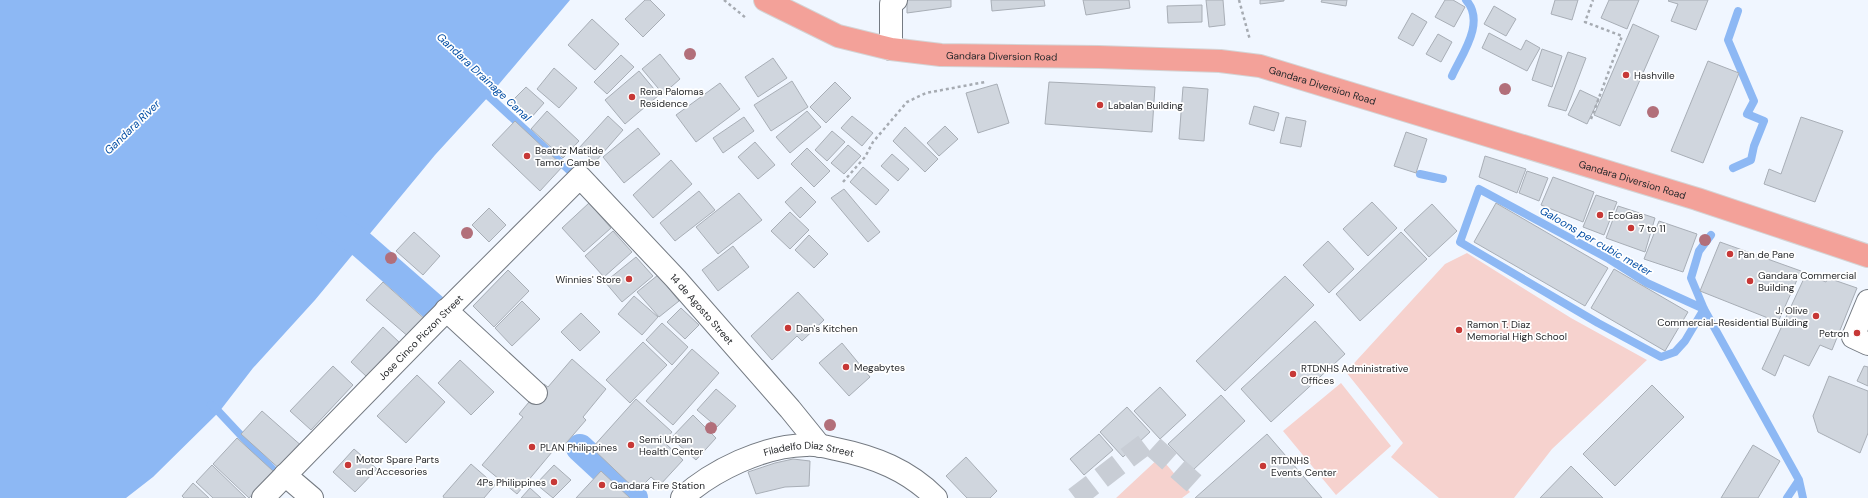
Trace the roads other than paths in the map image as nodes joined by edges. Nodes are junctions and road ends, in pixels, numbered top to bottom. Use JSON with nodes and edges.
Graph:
{"nodes":[{"id":1,"x":765,"y":0,"type":"edge"},
{"id":2,"x":896,"y":0,"type":"edge"},
{"id":3,"x":891,"y":49,"type":"junction"},
{"id":4,"x":580,"y":177,"type":"joint"},
{"id":5,"x":1868,"y":256,"type":"edge"},
{"id":6,"x":1868,"y":301,"type":"edge"},
{"id":7,"x":446,"y":310,"type":"junction"},
{"id":8,"x":1868,"y":344,"type":"edge"},
{"id":9,"x":536,"y":393,"type":"dead end"},
{"id":10,"x":820,"y":446,"type":"junction"},
{"id":11,"x":286,"y":475,"type":"junction"},
{"id":12,"x":263,"y":498,"type":"edge"},
{"id":13,"x":312,"y":498,"type":"edge"},
{"id":14,"x":682,"y":498,"type":"edge"},
{"id":15,"x":936,"y":498,"type":"edge"}],
"edges":[{"from":1,"to":3,"type":"highway","name":"Gandara Diversion Road"},
{"from":2,"to":3,"type":"street"},
{"from":3,"to":5,"type":"highway","name":"Gandara Diversion Road"},
{"from":4,"to":7,"type":"street","name":"Jose Cinco Piczon Street"},
{"from":4,"to":10,"type":"street","name":"14 de Agosto Street"},
{"from":6,"to":8,"type":"street"},
{"from":7,"to":9,"type":"street"},
{"from":7,"to":11,"type":"street","name":"Jose Cinco Piczon Street"},
{"from":10,"to":14,"type":"street","name":"Filadelfo Diaz Street"},
{"from":10,"to":15,"type":"street","name":"Filadelfo Diaz Street"},
{"from":11,"to":12,"type":"street","name":"Jose Cinco Piczon Street"},
{"from":11,"to":13,"type":"street"}]}
